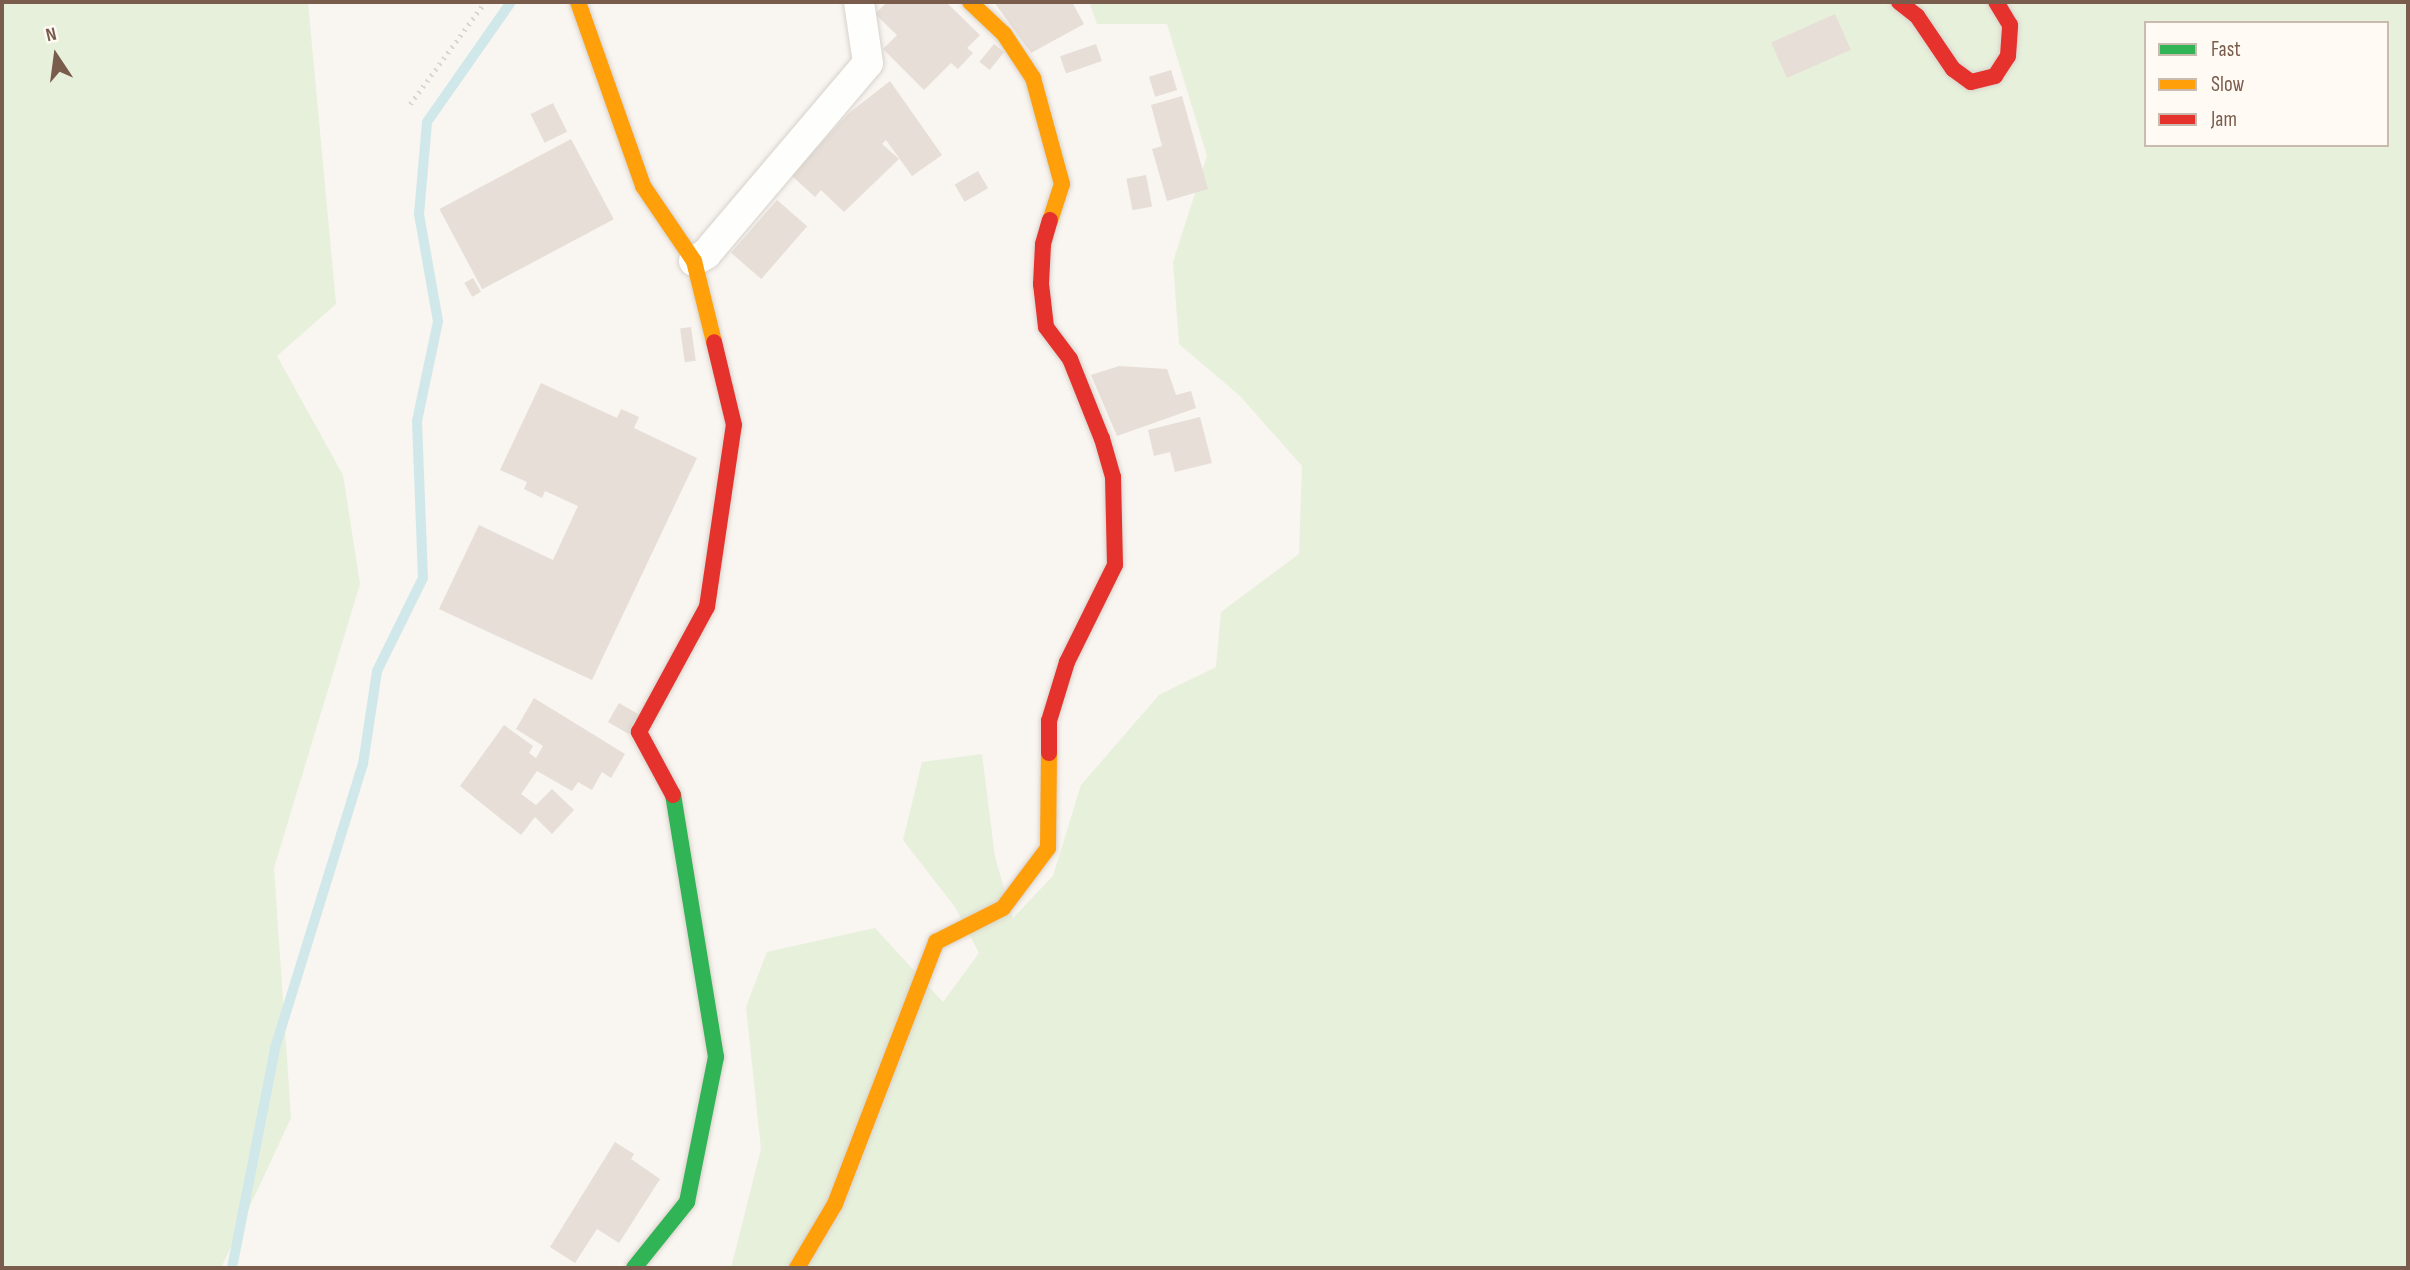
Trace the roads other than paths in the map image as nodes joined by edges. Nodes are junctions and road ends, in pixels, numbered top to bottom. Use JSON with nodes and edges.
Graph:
{"nodes":[{"id":1,"x":578,"y":2,"type":"edge"},
{"id":2,"x":859,"y":2,"type":"edge"},
{"id":3,"x":970,"y":2,"type":"edge"},
{"id":4,"x":1899,"y":2,"type":"edge"},
{"id":5,"x":1996,"y":2,"type":"edge"},
{"id":6,"x":694,"y":261,"type":"junction"},
{"id":7,"x":634,"y":1268,"type":"edge"},
{"id":8,"x":797,"y":1268,"type":"edge"}],
"edges":[{"from":1,"to":6,"type":"street"},
{"from":2,"to":6,"type":"street"},
{"from":3,"to":8,"type":"street"},
{"from":4,"to":5,"type":"street"},
{"from":6,"to":7,"type":"street"}]}
